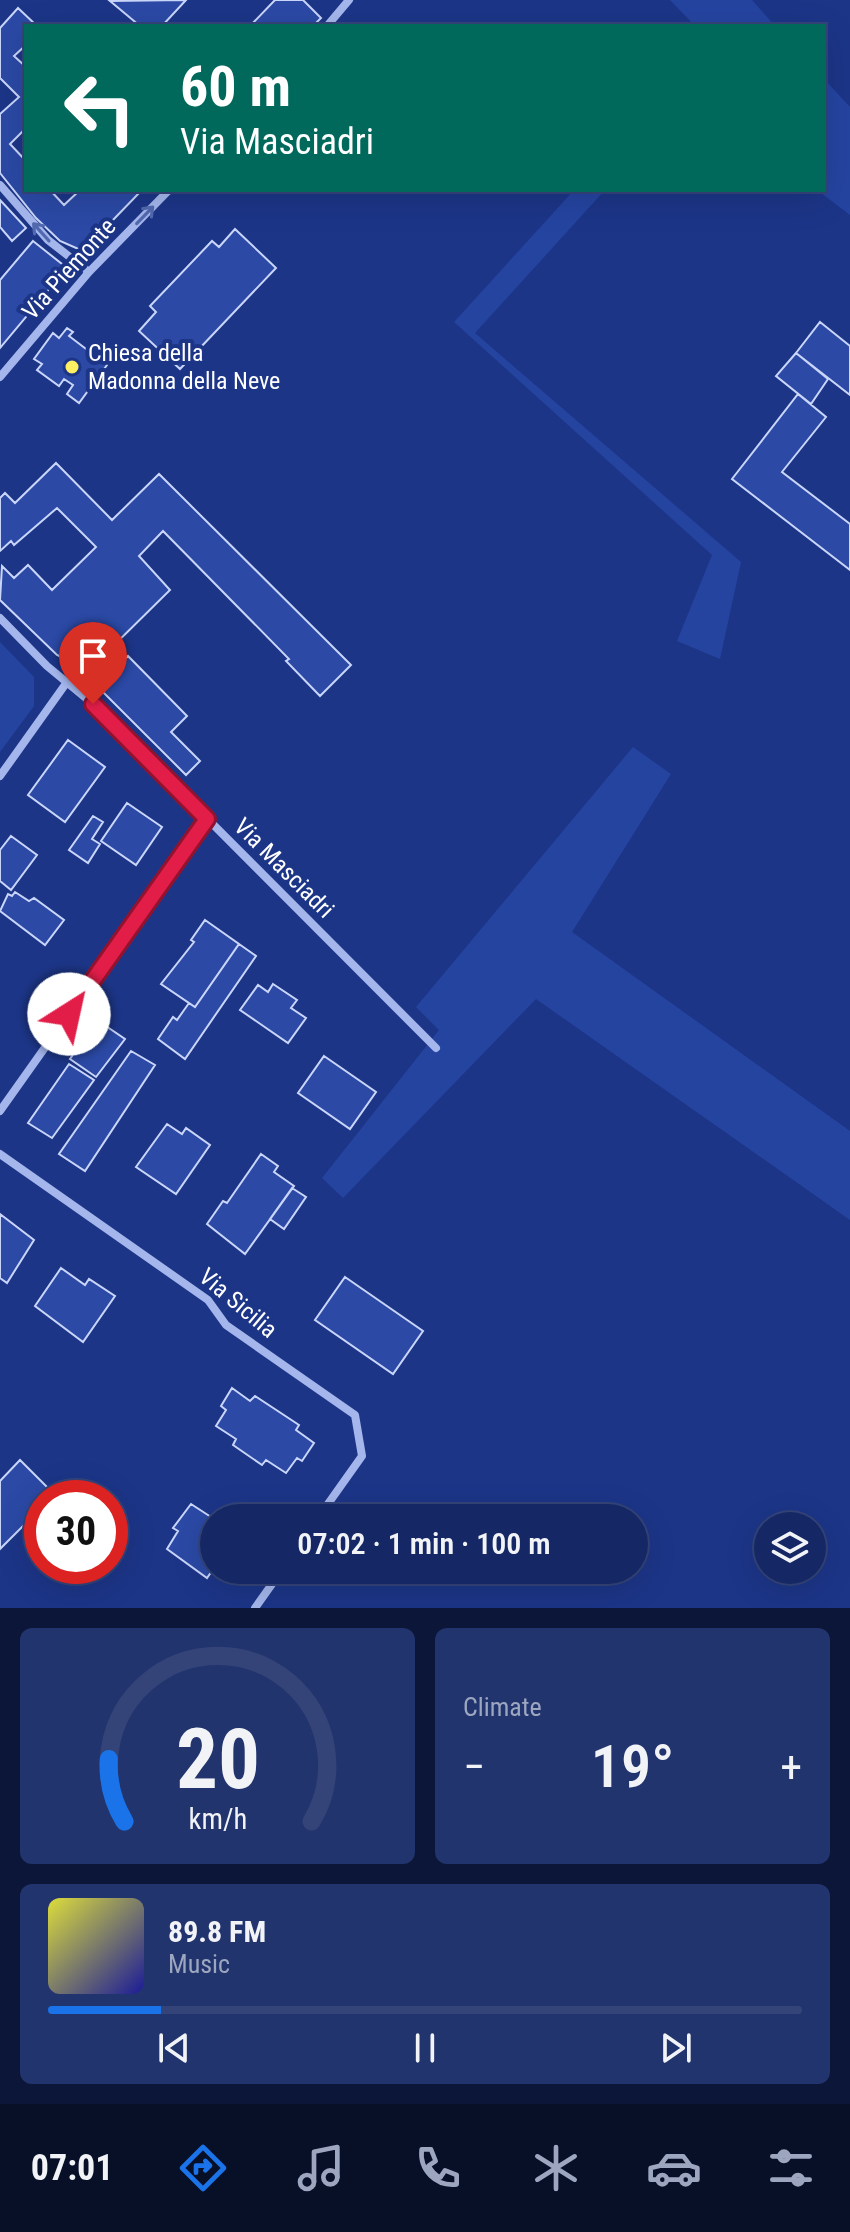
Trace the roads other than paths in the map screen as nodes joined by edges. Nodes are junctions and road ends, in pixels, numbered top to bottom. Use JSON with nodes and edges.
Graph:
{"nodes":[{"id":1,"x":349,"y":0,"type":"edge"},
{"id":2,"x":329,"y":24,"type":"edge"},
{"id":3,"x":0,"y":185,"type":"edge"},
{"id":4,"x":167,"y":192,"type":"edge"},
{"id":5,"x":89,"y":272,"type":"junction"},
{"id":6,"x":0,"y":377,"type":"edge"},
{"id":7,"x":0,"y":618,"type":"edge"},
{"id":8,"x":67,"y":682,"type":"junction"},
{"id":9,"x":0,"y":776,"type":"edge"},
{"id":10,"x":207,"y":819,"type":"junction"},
{"id":11,"x":436,"y":1048,"type":"dead end"},
{"id":12,"x":0,"y":1111,"type":"edge"},
{"id":13,"x":0,"y":1154,"type":"edge"},
{"id":14,"x":328,"y":1504,"type":"edge"},
{"id":15,"x":272,"y":1584,"type":"edge"},
{"id":16,"x":255,"y":1608,"type":"edge"}],
"edges":[{"from":1,"to":2,"type":"street"},
{"from":5,"to":3,"type":"street","one_way":true},
{"from":5,"to":4,"type":"street","name":"Via Piemonte","one_way":true},
{"from":5,"to":6,"type":"street","name":"Via Piemonte"},
{"from":7,"to":8,"type":"street","name":"Via Masciadri"},
{"from":8,"to":9,"type":"street"},
{"from":8,"to":10,"type":"street","name":"Via Masciadri"},
{"from":10,"to":11,"type":"street","name":"Via Masciadri"},
{"from":10,"to":12,"type":"street"},
{"from":13,"to":14,"type":"street","name":"Via Sicilia"},
{"from":15,"to":16,"type":"street"}]}
